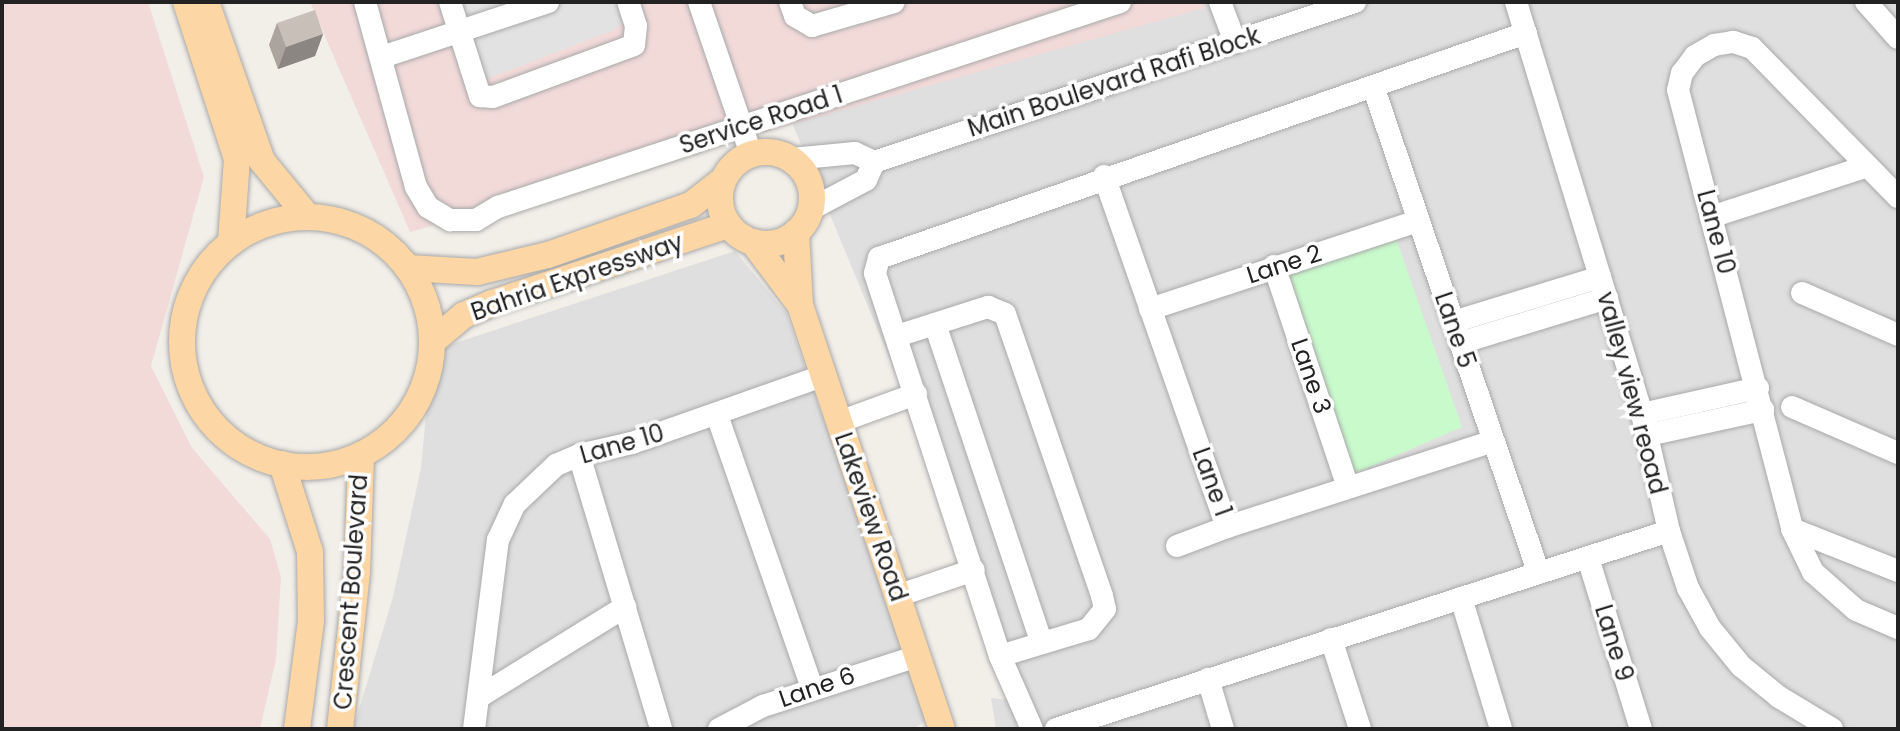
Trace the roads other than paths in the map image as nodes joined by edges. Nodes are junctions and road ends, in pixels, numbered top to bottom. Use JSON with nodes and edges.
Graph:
{"nodes":[{"id":1,"x":186,"y":2,"type":"edge"},
{"id":2,"x":206,"y":2,"type":"edge"},
{"id":3,"x":365,"y":2,"type":"edge"},
{"id":4,"x":450,"y":2,"type":"edge"},
{"id":5,"x":548,"y":2,"type":"edge"},
{"id":6,"x":628,"y":2,"type":"edge"},
{"id":7,"x":699,"y":2,"type":"edge"},
{"id":8,"x":790,"y":2,"type":"edge"},
{"id":9,"x":894,"y":2,"type":"edge"},
{"id":10,"x":1120,"y":2,"type":"edge"},
{"id":11,"x":1220,"y":2,"type":"edge"},
{"id":12,"x":1516,"y":2,"type":"edge"},
{"id":13,"x":1866,"y":2,"type":"edge"},
{"id":14,"x":1342,"y":4,"type":"edge"},
{"id":15,"x":840,"y":11,"type":"edge"},
{"id":16,"x":459,"y":32,"type":"junction"},
{"id":17,"x":1526,"y":33,"type":"junction"},
{"id":18,"x":1898,"y":38,"type":"edge"},
{"id":19,"x":1235,"y":42,"type":"junction"},
{"id":20,"x":382,"y":57,"type":"junction"},
{"id":21,"x":1374,"y":89,"type":"junction"},
{"id":22,"x":741,"y":126,"type":"junction"},
{"id":23,"x":751,"y":154,"type":"junction"},
{"id":24,"x":792,"y":159,"type":"junction"},
{"id":25,"x":874,"y":162,"type":"junction"},
{"id":26,"x":1865,"y":167,"type":"junction"},
{"id":27,"x":1104,"y":176,"type":"junction"},
{"id":28,"x":722,"y":181,"type":"junction"},
{"id":29,"x":1898,"y":197,"type":"edge"},
{"id":30,"x":811,"y":209,"type":"junction"},
{"id":31,"x":308,"y":217,"type":"junction"},
{"id":32,"x":1711,"y":217,"type":"junction"},
{"id":33,"x":1418,"y":221,"type":"junction"},
{"id":34,"x":728,"y":225,"type":"junction"},
{"id":35,"x":796,"y":232,"type":"junction"},
{"id":36,"x":753,"y":242,"type":"junction"},
{"id":37,"x":231,"y":243,"type":"junction"},
{"id":38,"x":1274,"y":266,"type":"junction"},
{"id":39,"x":408,"y":268,"type":"junction"},
{"id":40,"x":1603,"y":288,"type":"junction"},
{"id":41,"x":1802,"y":293,"type":"dead end"},
{"id":42,"x":800,"y":305,"type":"junction"},
{"id":43,"x":1150,"y":309,"type":"junction"},
{"id":44,"x":935,"y":324,"type":"junction"},
{"id":45,"x":1457,"y":332,"type":"junction"},
{"id":46,"x":1898,"y":335,"type":"edge"},
{"id":47,"x":897,"y":336,"type":"junction"},
{"id":48,"x":433,"y":341,"type":"junction"},
{"id":49,"x":822,"y":376,"type":"junction"},
{"id":50,"x":1758,"y":388,"type":"junction"},
{"id":51,"x":916,"y":394,"type":"junction"},
{"id":52,"x":1792,"y":407,"type":"dead end"},
{"id":53,"x":1763,"y":410,"type":"junction"},
{"id":54,"x":717,"y":415,"type":"junction"},
{"id":55,"x":839,"y":422,"type":"junction"},
{"id":56,"x":1645,"y":425,"type":"junction"},
{"id":57,"x":1493,"y":441,"type":"junction"},
{"id":58,"x":1898,"y":453,"type":"edge"},
{"id":59,"x":361,"y":455,"type":"junction"},
{"id":60,"x":579,"y":455,"type":"junction"},
{"id":61,"x":282,"y":464,"type":"junction"},
{"id":62,"x":1348,"y":487,"type":"junction"},
{"id":63,"x":1227,"y":527,"type":"junction"},
{"id":64,"x":1792,"y":529,"type":"junction"},
{"id":65,"x":1669,"y":531,"type":"junction"},
{"id":66,"x":1177,"y":546,"type":"dead end"},
{"id":67,"x":1588,"y":558,"type":"junction"},
{"id":68,"x":974,"y":570,"type":"junction"},
{"id":69,"x":1538,"y":571,"type":"junction"},
{"id":70,"x":1898,"y":571,"type":"edge"},
{"id":71,"x":897,"y":596,"type":"junction"},
{"id":72,"x":1461,"y":598,"type":"junction"},
{"id":73,"x":625,"y":607,"type":"junction"},
{"id":74,"x":1898,"y":628,"type":"edge"},
{"id":75,"x":1331,"y":639,"type":"junction"},
{"id":76,"x":1042,"y":643,"type":"junction"},
{"id":77,"x":918,"y":656,"type":"junction"},
{"id":78,"x":1000,"y":656,"type":"junction"},
{"id":79,"x":1208,"y":679,"type":"junction"},
{"id":80,"x":812,"y":688,"type":"junction"},
{"id":81,"x":479,"y":697,"type":"junction"},
{"id":82,"x":297,"y":729,"type":"edge"},
{"id":83,"x":340,"y":729,"type":"edge"},
{"id":84,"x":474,"y":729,"type":"edge"},
{"id":85,"x":661,"y":729,"type":"edge"},
{"id":86,"x":719,"y":729,"type":"edge"},
{"id":87,"x":942,"y":729,"type":"edge"},
{"id":88,"x":1032,"y":729,"type":"edge"},
{"id":89,"x":1056,"y":729,"type":"edge"},
{"id":90,"x":1223,"y":729,"type":"edge"},
{"id":91,"x":1360,"y":729,"type":"edge"},
{"id":92,"x":1501,"y":729,"type":"edge"},
{"id":93,"x":1641,"y":729,"type":"edge"},
{"id":94,"x":1832,"y":729,"type":"edge"}],
"edges":[{"from":1,"to":37,"type":"main road"},
{"from":2,"to":31,"type":"main road"},
{"from":3,"to":20,"type":"street"},
{"from":4,"to":16,"type":"street"},
{"from":5,"to":16,"type":"street"},
{"from":6,"to":16,"type":"street"},
{"from":7,"to":22,"type":"street"},
{"from":8,"to":15,"type":"street"},
{"from":9,"to":15,"type":"street"},
{"from":10,"to":22,"type":"street","name":"Service Road 1"},
{"from":11,"to":19,"type":"street"},
{"from":12,"to":17,"type":"street","name":"valley view reoad"},
{"from":13,"to":18,"type":"street"},
{"from":14,"to":19,"type":"street","name":"Main Boulevard Rafi Block"},
{"from":16,"to":20,"type":"street"},
{"from":17,"to":21,"type":"street"},
{"from":17,"to":40,"type":"street","name":"valley view reoad"},
{"from":19,"to":25,"type":"street","name":"Main Boulevard Rafi Block"},
{"from":20,"to":22,"type":"street","name":"Service Road 1"},
{"from":21,"to":27,"type":"street"},
{"from":21,"to":33,"type":"street","name":"Lane 5"},
{"from":22,"to":23,"type":"street"},
{"from":23,"to":24,"type":"main road"},
{"from":23,"to":28,"type":"main road"},
{"from":24,"to":25,"type":"street"},
{"from":24,"to":30,"type":"main road"},
{"from":25,"to":30,"type":"street"},
{"from":26,"to":29,"type":"street","name":"Lane 10"},
{"from":26,"to":32,"type":"street"},
{"from":26,"to":32,"type":"street","name":"Lane 10"},
{"from":27,"to":43,"type":"street","name":"Lane 1"},
{"from":27,"to":47,"type":"street"},
{"from":28,"to":34,"type":"main road"},
{"from":28,"to":39,"type":"main road","name":"Bahria Expressway"},
{"from":30,"to":35,"type":"main road"},
{"from":31,"to":37,"type":"main road"},
{"from":31,"to":39,"type":"main road"},
{"from":32,"to":50,"type":"street","name":"Lane 10"},
{"from":33,"to":38,"type":"street","name":"Lane 2"},
{"from":33,"to":45,"type":"street","name":"Lane 5"},
{"from":34,"to":36,"type":"main road"},
{"from":34,"to":48,"type":"main road","name":"Bahria Expressway"},
{"from":35,"to":36,"type":"main road"},
{"from":35,"to":42,"type":"main road"},
{"from":36,"to":42,"type":"main road"},
{"from":37,"to":61,"type":"main road"},
{"from":38,"to":43,"type":"street","name":"Lane 2"},
{"from":38,"to":62,"type":"street","name":"Lane 3"},
{"from":39,"to":48,"type":"main road"},
{"from":40,"to":45,"type":"street"},
{"from":40,"to":56,"type":"street","name":"valley view reoad"},
{"from":41,"to":46,"type":"street"},
{"from":42,"to":49,"type":"main road","name":"Lakeview Road"},
{"from":43,"to":63,"type":"street","name":"Lane 1"},
{"from":44,"to":47,"type":"street"},
{"from":44,"to":76,"type":"street"},
{"from":44,"to":76,"type":"street"},
{"from":45,"to":57,"type":"street","name":"Lane 5"},
{"from":47,"to":51,"type":"street"},
{"from":48,"to":59,"type":"main road"},
{"from":49,"to":54,"type":"street","name":"Lane 10"},
{"from":49,"to":55,"type":"main road","name":"Lakeview Road"},
{"from":50,"to":53,"type":"street","name":"Lane 10"},
{"from":50,"to":56,"type":"street"},
{"from":51,"to":55,"type":"street"},
{"from":51,"to":68,"type":"street"},
{"from":52,"to":58,"type":"street"},
{"from":53,"to":56,"type":"street"},
{"from":53,"to":64,"type":"street","name":"Lane 10"},
{"from":54,"to":60,"type":"street","name":"Lane 10"},
{"from":54,"to":80,"type":"street"},
{"from":55,"to":71,"type":"main road","name":"Lakeview Road"},
{"from":56,"to":65,"type":"street","name":"valley view reoad"},
{"from":57,"to":62,"type":"street","name":"Lane 1"},
{"from":57,"to":69,"type":"street","name":"Lane 5"},
{"from":59,"to":61,"type":"main road"},
{"from":59,"to":83,"type":"main road","name":"Crescent Boulevard"},
{"from":60,"to":73,"type":"street"},
{"from":60,"to":81,"type":"street","name":"Lane 10"},
{"from":61,"to":82,"type":"main road","name":"Crescent Boulevard"},
{"from":62,"to":63,"type":"street","name":"Lane 1"},
{"from":63,"to":66,"type":"street"},
{"from":64,"to":70,"type":"street"},
{"from":64,"to":74,"type":"street","name":"Lane 10"},
{"from":65,"to":67,"type":"street"},
{"from":65,"to":94,"type":"street","name":"valley view reoad"},
{"from":67,"to":69,"type":"street"},
{"from":67,"to":93,"type":"street","name":"Lane 9"},
{"from":68,"to":71,"type":"street"},
{"from":68,"to":78,"type":"street"},
{"from":69,"to":72,"type":"street"},
{"from":71,"to":77,"type":"main road","name":"Lakeview Road"},
{"from":72,"to":75,"type":"street"},
{"from":72,"to":92,"type":"street"},
{"from":73,"to":81,"type":"street"},
{"from":73,"to":85,"type":"street"},
{"from":75,"to":79,"type":"street"},
{"from":75,"to":91,"type":"street"},
{"from":76,"to":78,"type":"street"},
{"from":77,"to":80,"type":"street","name":"Lane 6"},
{"from":77,"to":87,"type":"main road","name":"Lakeview Road"},
{"from":78,"to":88,"type":"street"},
{"from":79,"to":89,"type":"street"},
{"from":79,"to":90,"type":"street"},
{"from":80,"to":86,"type":"street","name":"Lane 6"},
{"from":81,"to":84,"type":"street","name":"Lane 10"}]}
